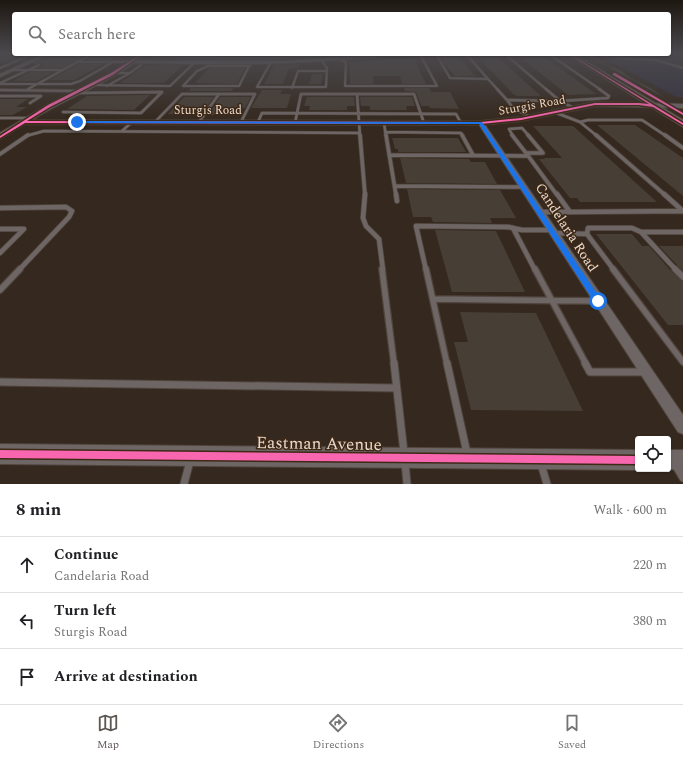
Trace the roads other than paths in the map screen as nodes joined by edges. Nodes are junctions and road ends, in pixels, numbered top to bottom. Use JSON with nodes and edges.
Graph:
{"nodes":[{"id":1,"x":15,"y":76,"type":"edge"},
{"id":2,"x":52,"y":76,"type":"edge"},
{"id":3,"x":89,"y":76,"type":"edge"},
{"id":4,"x":108,"y":76,"type":"edge"},
{"id":5,"x":125,"y":76,"type":"edge"},
{"id":6,"x":181,"y":76,"type":"edge"},
{"id":7,"x":193,"y":76,"type":"edge"},
{"id":8,"x":245,"y":76,"type":"edge"},
{"id":9,"x":263,"y":76,"type":"edge"},
{"id":10,"x":296,"y":76,"type":"edge"},
{"id":11,"x":327,"y":76,"type":"edge"},
{"id":12,"x":345,"y":76,"type":"edge"},
{"id":13,"x":431,"y":76,"type":"edge"},
{"id":14,"x":449,"y":76,"type":"edge"},
{"id":15,"x":486,"y":76,"type":"edge"},
{"id":16,"x":530,"y":76,"type":"edge"},
{"id":17,"x":580,"y":76,"type":"edge"},
{"id":18,"x":604,"y":76,"type":"edge"},
{"id":19,"x":617,"y":76,"type":"edge"},
{"id":20,"x":488,"y":78,"type":"junction"},
{"id":21,"x":0,"y":83,"type":"edge"},
{"id":22,"x":38,"y":84,"type":"junction"},
{"id":23,"x":89,"y":85,"type":"junction"},
{"id":24,"x":107,"y":86,"type":"junction"},
{"id":25,"x":292,"y":88,"type":"junction"},
{"id":26,"x":19,"y":89,"type":"junction"},
{"id":27,"x":28,"y":89,"type":"junction"},
{"id":28,"x":0,"y":90,"type":"edge"},
{"id":29,"x":76,"y":92,"type":"junction"},
{"id":30,"x":219,"y":94,"type":"junction"},
{"id":31,"x":357,"y":94,"type":"junction"},
{"id":32,"x":0,"y":96,"type":"edge"},
{"id":33,"x":6,"y":96,"type":"junction"},
{"id":34,"x":507,"y":100,"type":"junction"},
{"id":35,"x":560,"y":101,"type":"junction"},
{"id":36,"x":30,"y":103,"type":"dead end"},
{"id":37,"x":654,"y":106,"type":"junction"},
{"id":38,"x":669,"y":106,"type":"junction"},
{"id":39,"x":683,"y":106,"type":"edge"},
{"id":40,"x":574,"y":108,"type":"junction"},
{"id":41,"x":63,"y":112,"type":"dead end"},
{"id":42,"x":554,"y":112,"type":"junction"},
{"id":43,"x":297,"y":113,"type":"junction"},
{"id":44,"x":358,"y":113,"type":"junction"},
{"id":45,"x":420,"y":114,"type":"junction"},
{"id":46,"x":683,"y":114,"type":"edge"},
{"id":47,"x":0,"y":118,"type":"edge"},
{"id":48,"x":530,"y":118,"type":"junction"},
{"id":49,"x":28,"y":120,"type":"junction"},
{"id":50,"x":132,"y":122,"type":"junction"},
{"id":51,"x":155,"y":122,"type":"junction"},
{"id":52,"x":199,"y":122,"type":"junction"},
{"id":53,"x":244,"y":122,"type":"junction"},
{"id":54,"x":258,"y":122,"type":"junction"},
{"id":55,"x":295,"y":122,"type":"junction"},
{"id":56,"x":359,"y":122,"type":"junction"},
{"id":57,"x":384,"y":122,"type":"junction"},
{"id":58,"x":424,"y":122,"type":"junction"},
{"id":59,"x":481,"y":122,"type":"junction"},
{"id":60,"x":580,"y":122,"type":"junction"},
{"id":61,"x":461,"y":123,"type":"junction"},
{"id":62,"x":683,"y":124,"type":"edge"},
{"id":63,"x":122,"y":131,"type":"junction"},
{"id":64,"x":243,"y":132,"type":"junction"},
{"id":65,"x":385,"y":132,"type":"junction"},
{"id":66,"x":359,"y":133,"type":"junction"},
{"id":67,"x":2,"y":134,"type":"edge"},
{"id":68,"x":683,"y":148,"type":"edge"},
{"id":69,"x":0,"y":154,"type":"edge"},
{"id":70,"x":389,"y":155,"type":"junction"},
{"id":71,"x":473,"y":155,"type":"junction"},
{"id":72,"x":527,"y":155,"type":"junction"},
{"id":73,"x":503,"y":156,"type":"junction"},
{"id":74,"x":395,"y":186,"type":"junction"},
{"id":75,"x":523,"y":187,"type":"junction"},
{"id":76,"x":398,"y":201,"type":"dead end"},
{"id":77,"x":0,"y":208,"type":"edge"},
{"id":78,"x":683,"y":211,"type":"edge"},
{"id":79,"x":540,"y":212,"type":"junction"},
{"id":80,"x":570,"y":212,"type":"junction"},
{"id":81,"x":513,"y":228,"type":"junction"},
{"id":82,"x":0,"y":229,"type":"edge"},
{"id":83,"x":522,"y":230,"type":"junction"},
{"id":84,"x":553,"y":232,"type":"junction"},
{"id":85,"x":642,"y":232,"type":"junction"},
{"id":86,"x":683,"y":232,"type":"edge"},
{"id":87,"x":516,"y":234,"type":"junction"},
{"id":88,"x":587,"y":234,"type":"junction"},
{"id":89,"x":0,"y":253,"type":"edge"},
{"id":90,"x":683,"y":277,"type":"edge"},
{"id":91,"x":0,"y":290,"type":"edge"},
{"id":92,"x":433,"y":299,"type":"junction"},
{"id":93,"x":551,"y":300,"type":"junction"},
{"id":94,"x":598,"y":301,"type":"junction"},
{"id":95,"x":683,"y":362,"type":"edge"},
{"id":96,"x":646,"y":372,"type":"junction"},
{"id":97,"x":0,"y":382,"type":"edge"},
{"id":98,"x":396,"y":388,"type":"junction"},
{"id":99,"x":683,"y":427,"type":"edge"},
{"id":100,"x":0,"y":454,"type":"edge"},
{"id":101,"x":192,"y":456,"type":"junction"},
{"id":102,"x":404,"y":458,"type":"junction"},
{"id":103,"x":468,"y":458,"type":"junction"},
{"id":104,"x":539,"y":459,"type":"junction"},
{"id":105,"x":635,"y":460,"type":"edge"},
{"id":106,"x":674,"y":460,"type":"edge"},
{"id":107,"x":683,"y":478,"type":"edge"},
{"id":108,"x":184,"y":484,"type":"edge"},
{"id":109,"x":407,"y":484,"type":"edge"},
{"id":110,"x":547,"y":484,"type":"edge"}],
"edges":[{"from":1,"to":21,"type":"lane"},
{"from":2,"to":22,"type":"lane"},
{"from":3,"to":22,"type":"lane"},
{"from":4,"to":23,"type":"street"},
{"from":5,"to":24,"type":"lane"},
{"from":6,"to":24,"type":"lane"},
{"from":7,"to":8,"type":"lane"},
{"from":9,"to":25,"type":"lane"},
{"from":10,"to":25,"type":"lane"},
{"from":11,"to":25,"type":"lane"},
{"from":12,"to":13,"type":"lane"},
{"from":14,"to":20,"type":"lane"},
{"from":15,"to":20,"type":"lane"},
{"from":16,"to":35,"type":"lane"},
{"from":17,"to":35,"type":"lane"},
{"from":18,"to":37,"type":"highway"},
{"from":19,"to":38,"type":"highway"},
{"from":20,"to":34,"type":"lane"},
{"from":21,"to":22,"type":"lane"},
{"from":22,"to":27,"type":"lane"},
{"from":23,"to":24,"type":"lane"},
{"from":23,"to":29,"type":"street"},
{"from":26,"to":27,"type":"street"},
{"from":26,"to":28,"type":"street"},
{"from":26,"to":33,"type":"lane"},
{"from":27,"to":29,"type":"street"},
{"from":29,"to":41,"type":"lane"},
{"from":29,"to":49,"type":"street"},
{"from":30,"to":51,"type":"lane"},
{"from":30,"to":52,"type":"lane"},
{"from":30,"to":53,"type":"lane"},
{"from":31,"to":43,"type":"lane"},
{"from":31,"to":44,"type":"lane"},
{"from":31,"to":45,"type":"lane"},
{"from":32,"to":33,"type":"lane"},
{"from":33,"to":36,"type":"lane"},
{"from":34,"to":35,"type":"lane"},
{"from":34,"to":48,"type":"lane"},
{"from":35,"to":40,"type":"lane"},
{"from":37,"to":38,"type":"street","name":"Sturgis Road"},
{"from":37,"to":40,"type":"street","name":"Sturgis Road"},
{"from":37,"to":62,"type":"highway"},
{"from":38,"to":39,"type":"street","name":"Sturgis Road"},
{"from":38,"to":46,"type":"highway"},
{"from":40,"to":42,"type":"street","name":"Sturgis Road"},
{"from":42,"to":48,"type":"street","name":"Sturgis Road"},
{"from":42,"to":60,"type":"lane"},
{"from":43,"to":44,"type":"lane"},
{"from":43,"to":54,"type":"lane"},
{"from":43,"to":55,"type":"lane"},
{"from":44,"to":45,"type":"lane"},
{"from":44,"to":56,"type":"lane"},
{"from":45,"to":58,"type":"lane"},
{"from":45,"to":61,"type":"lane"},
{"from":47,"to":49,"type":"lane"},
{"from":48,"to":59,"type":"street","name":"Sturgis Road"},
{"from":49,"to":50,"type":"street","name":"Sturgis Road"},
{"from":49,"to":67,"type":"street"},
{"from":50,"to":51,"type":"street","name":"Sturgis Road"},
{"from":50,"to":63,"type":"lane"},
{"from":51,"to":52,"type":"street","name":"Sturgis Road"},
{"from":52,"to":53,"type":"street","name":"Sturgis Road"},
{"from":53,"to":54,"type":"street","name":"Sturgis Road"},
{"from":53,"to":64,"type":"lane"},
{"from":54,"to":55,"type":"street","name":"Sturgis Road"},
{"from":55,"to":56,"type":"street","name":"Sturgis Road"},
{"from":56,"to":57,"type":"street","name":"Sturgis Road"},
{"from":56,"to":66,"type":"lane"},
{"from":57,"to":58,"type":"street","name":"Sturgis Road"},
{"from":57,"to":65,"type":"lane"},
{"from":58,"to":61,"type":"street","name":"Sturgis Road"},
{"from":59,"to":61,"type":"street","name":"Sturgis Road"},
{"from":59,"to":73,"type":"street","name":"Candelaria Road"},
{"from":60,"to":68,"type":"lane"},
{"from":60,"to":78,"type":"lane"},
{"from":63,"to":64,"type":"lane"},
{"from":63,"to":69,"type":"lane"},
{"from":64,"to":66,"type":"lane"},
{"from":65,"to":70,"type":"lane"},
{"from":65,"to":71,"type":"lane"},
{"from":66,"to":98,"type":"lane"},
{"from":70,"to":71,"type":"lane"},
{"from":70,"to":74,"type":"lane"},
{"from":71,"to":73,"type":"lane"},
{"from":72,"to":72,"type":"lane"},
{"from":72,"to":73,"type":"lane"},
{"from":72,"to":80,"type":"lane"},
{"from":73,"to":75,"type":"street","name":"Candelaria Road"},
{"from":74,"to":75,"type":"lane"},
{"from":74,"to":76,"type":"lane"},
{"from":75,"to":79,"type":"street","name":"Candelaria Road"},
{"from":77,"to":91,"type":"lane"},
{"from":78,"to":80,"type":"lane"},
{"from":79,"to":80,"type":"lane"},
{"from":79,"to":84,"type":"street","name":"Candelaria Road"},
{"from":81,"to":83,"type":"lane"},
{"from":81,"to":87,"type":"lane"},
{"from":81,"to":92,"type":"lane"},
{"from":82,"to":89,"type":"lane"},
{"from":83,"to":84,"type":"lane"},
{"from":83,"to":87,"type":"lane"},
{"from":84,"to":88,"type":"lane"},
{"from":84,"to":94,"type":"street","name":"Candelaria Road"},
{"from":85,"to":86,"type":"lane"},
{"from":85,"to":88,"type":"lane"},
{"from":85,"to":90,"type":"lane"},
{"from":87,"to":93,"type":"lane"},
{"from":88,"to":95,"type":"lane"},
{"from":92,"to":93,"type":"lane"},
{"from":92,"to":103,"type":"lane"},
{"from":93,"to":94,"type":"lane"},
{"from":93,"to":96,"type":"lane"},
{"from":94,"to":96,"type":"street","name":"Candelaria Road"},
{"from":96,"to":99,"type":"street","name":"Candelaria Road"},
{"from":97,"to":98,"type":"lane"},
{"from":98,"to":102,"type":"lane"},
{"from":100,"to":101,"type":"street","name":"Eastman Avenue"},
{"from":101,"to":102,"type":"street","name":"Eastman Avenue"},
{"from":101,"to":108,"type":"lane"},
{"from":102,"to":103,"type":"street","name":"Eastman Avenue"},
{"from":102,"to":109,"type":"lane"},
{"from":103,"to":104,"type":"street","name":"Eastman Avenue"},
{"from":104,"to":105,"type":"street","name":"Eastman Avenue"},
{"from":104,"to":110,"type":"lane"},
{"from":106,"to":107,"type":"lane"}]}
